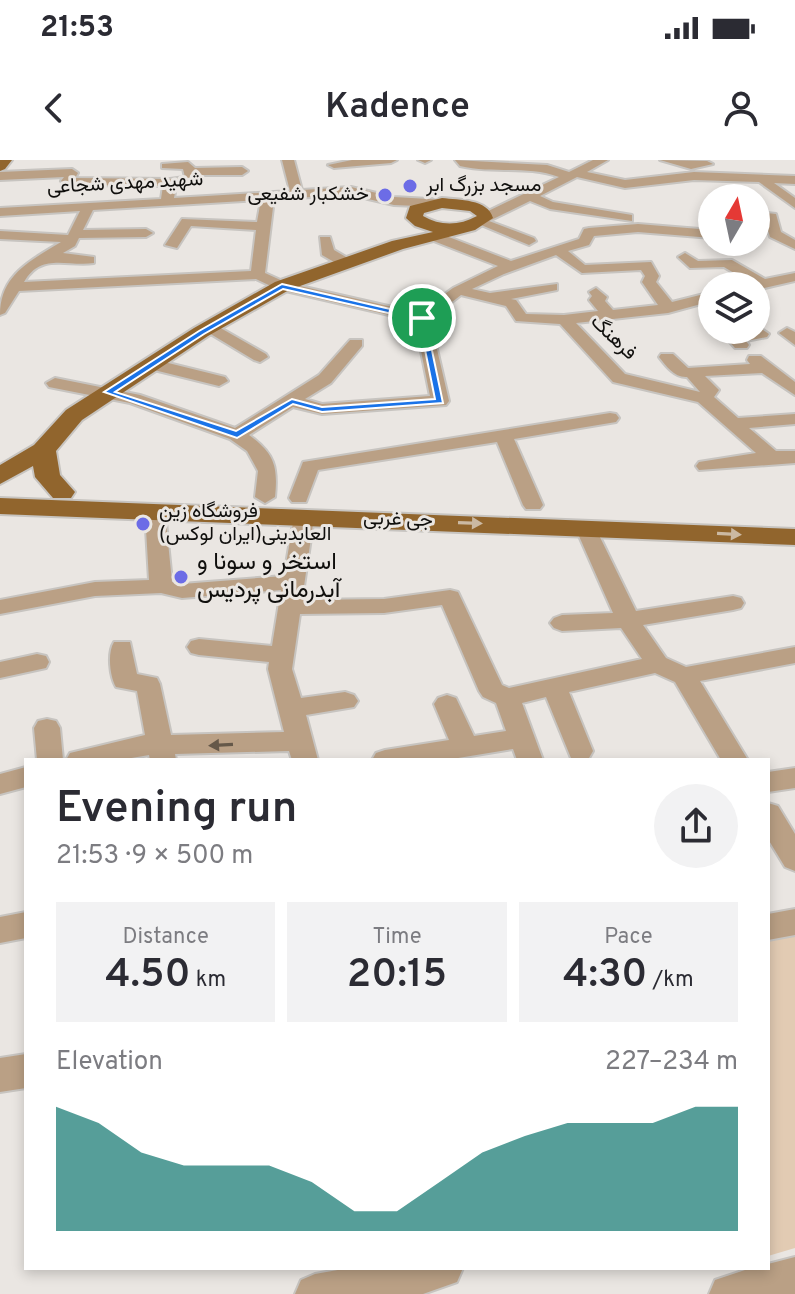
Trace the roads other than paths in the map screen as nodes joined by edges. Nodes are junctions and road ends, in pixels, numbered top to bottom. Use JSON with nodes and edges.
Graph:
{"nodes":[{"id":1,"x":5,"y":160,"type":"edge"},
{"id":2,"x":288,"y":160,"type":"edge"},
{"id":3,"x":391,"y":160,"type":"edge"},
{"id":4,"x":461,"y":160,"type":"edge"},
{"id":5,"x":602,"y":160,"type":"edge"},
{"id":6,"x":666,"y":160,"type":"edge"},
{"id":7,"x":331,"y":163,"type":"edge"},
{"id":8,"x":244,"y":165,"type":"edge"},
{"id":9,"x":746,"y":165,"type":"dead end"},
{"id":10,"x":0,"y":166,"type":"edge"},
{"id":11,"x":166,"y":166,"type":"dead end"},
{"id":12,"x":189,"y":172,"type":"junction"},
{"id":13,"x":647,"y":174,"type":"dead end"},
{"id":14,"x":689,"y":174,"type":"junction"},
{"id":15,"x":30,"y":175,"type":"junction"},
{"id":16,"x":571,"y":175,"type":"junction"},
{"id":17,"x":0,"y":176,"type":"edge"},
{"id":18,"x":763,"y":180,"type":"junction"},
{"id":19,"x":795,"y":180,"type":"edge"},
{"id":20,"x":170,"y":183,"type":"junction"},
{"id":21,"x":20,"y":185,"type":"dead end"},
{"id":22,"x":351,"y":191,"type":"junction"},
{"id":23,"x":330,"y":192,"type":"junction"},
{"id":24,"x":297,"y":194,"type":"junction"},
{"id":25,"x":268,"y":196,"type":"junction"},
{"id":26,"x":240,"y":197,"type":"junction"},
{"id":27,"x":524,"y":199,"type":"junction"},
{"id":28,"x":394,"y":201,"type":"junction"},
{"id":29,"x":167,"y":202,"type":"junction"},
{"id":30,"x":442,"y":203,"type":"junction"},
{"id":31,"x":465,"y":204,"type":"junction"},
{"id":32,"x":795,"y":204,"type":"edge"},
{"id":33,"x":88,"y":207,"type":"junction"},
{"id":34,"x":334,"y":207,"type":"dead end"},
{"id":35,"x":0,"y":212,"type":"edge"},
{"id":36,"x":684,"y":217,"type":"dead end"},
{"id":37,"x":770,"y":217,"type":"edge"},
{"id":38,"x":416,"y":218,"type":"junction"},
{"id":39,"x":482,"y":220,"type":"junction"},
{"id":40,"x":618,"y":223,"type":"junction"},
{"id":41,"x":262,"y":226,"type":"junction"},
{"id":42,"x":462,"y":228,"type":"junction"},
{"id":43,"x":698,"y":232,"type":"edge"},
{"id":44,"x":146,"y":233,"type":"dead end"},
{"id":45,"x":770,"y":234,"type":"edge"},
{"id":46,"x":775,"y":234,"type":"junction"},
{"id":47,"x":0,"y":235,"type":"edge"},
{"id":48,"x":436,"y":237,"type":"junction"},
{"id":49,"x":73,"y":239,"type":"junction"},
{"id":50,"x":325,"y":240,"type":"dead end"},
{"id":51,"x":529,"y":241,"type":"dead end"},
{"id":52,"x":127,"y":244,"type":"dead end"},
{"id":53,"x":172,"y":245,"type":"dead end"},
{"id":54,"x":398,"y":245,"type":"junction"},
{"id":55,"x":795,"y":245,"type":"edge"},
{"id":56,"x":558,"y":250,"type":"junction"},
{"id":57,"x":49,"y":256,"type":"junction"},
{"id":58,"x":685,"y":257,"type":"dead end"},
{"id":59,"x":89,"y":260,"type":"dead end"},
{"id":60,"x":346,"y":263,"type":"junction"},
{"id":61,"x":508,"y":265,"type":"junction"},
{"id":62,"x":0,"y":269,"type":"edge"},
{"id":63,"x":23,"y":271,"type":"junction"},
{"id":64,"x":739,"y":272,"type":"edge"},
{"id":65,"x":258,"y":275,"type":"junction"},
{"id":66,"x":795,"y":277,"type":"edge"},
{"id":67,"x":770,"y":281,"type":"edge"},
{"id":68,"x":282,"y":286,"type":"junction"},
{"id":69,"x":13,"y":287,"type":"junction"},
{"id":70,"x":552,"y":287,"type":"dead end"},
{"id":71,"x":461,"y":291,"type":"junction"},
{"id":72,"x":596,"y":292,"type":"dead end"},
{"id":73,"x":494,"y":297,"type":"junction"},
{"id":74,"x":698,"y":300,"type":"edge"},
{"id":75,"x":668,"y":308,"type":"junction"},
{"id":76,"x":0,"y":310,"type":"edge"},
{"id":77,"x":610,"y":316,"type":"junction"},
{"id":78,"x":422,"y":318,"type":"junction"},
{"id":79,"x":564,"y":320,"type":"junction"},
{"id":80,"x":210,"y":327,"type":"junction"},
{"id":81,"x":356,"y":343,"type":"dead end"},
{"id":82,"x":707,"y":352,"type":"dead end"},
{"id":83,"x":260,"y":357,"type":"dead end"},
{"id":84,"x":152,"y":364,"type":"junction"},
{"id":85,"x":729,"y":370,"type":"junction"},
{"id":86,"x":219,"y":381,"type":"dead end"},
{"id":87,"x":55,"y":383,"type":"dead end"},
{"id":88,"x":795,"y":391,"type":"edge"},
{"id":89,"x":108,"y":392,"type":"junction"},
{"id":90,"x":769,"y":393,"type":"dead end"},
{"id":91,"x":704,"y":398,"type":"junction"},
{"id":92,"x":292,"y":401,"type":"junction"},
{"id":93,"x":610,"y":418,"type":"dead end"},
{"id":94,"x":795,"y":419,"type":"edge"},
{"id":95,"x":736,"y":424,"type":"junction"},
{"id":96,"x":237,"y":435,"type":"junction"},
{"id":97,"x":503,"y":435,"type":"junction"},
{"id":98,"x":43,"y":450,"type":"junction"},
{"id":99,"x":771,"y":457,"type":"junction"},
{"id":100,"x":795,"y":457,"type":"edge"},
{"id":101,"x":706,"y":466,"type":"dead end"},
{"id":102,"x":0,"y":476,"type":"edge"},
{"id":103,"x":0,"y":490,"type":"edge"},
{"id":104,"x":62,"y":492,"type":"junction"},
{"id":105,"x":265,"y":497,"type":"junction"},
{"id":106,"x":533,"y":505,"type":"junction"},
{"id":107,"x":0,"y":506,"type":"edge"},
{"id":108,"x":302,"y":507,"type":"junction"},
{"id":109,"x":155,"y":512,"type":"junction"},
{"id":110,"x":795,"y":515,"type":"edge"},
{"id":111,"x":585,"y":527,"type":"junction"},
{"id":112,"x":795,"y":537,"type":"edge"},
{"id":113,"x":296,"y":582,"type":"junction"},
{"id":114,"x":161,"y":586,"type":"junction"},
{"id":115,"x":733,"y":603,"type":"dead end"},
{"id":116,"x":0,"y":607,"type":"edge"},
{"id":117,"x":291,"y":607,"type":"junction"},
{"id":118,"x":628,"y":620,"type":"junction"},
{"id":119,"x":562,"y":623,"type":"dead end"},
{"id":120,"x":199,"y":647,"type":"dead end"},
{"id":121,"x":122,"y":648,"type":"dead end"},
{"id":122,"x":282,"y":655,"type":"junction"},
{"id":123,"x":795,"y":655,"type":"edge"},
{"id":124,"x":37,"y":662,"type":"dead end"},
{"id":125,"x":657,"y":664,"type":"junction"},
{"id":126,"x":0,"y":670,"type":"edge"},
{"id":127,"x":684,"y":676,"type":"junction"},
{"id":128,"x":554,"y":686,"type":"junction"},
{"id":129,"x":507,"y":697,"type":"junction"},
{"id":130,"x":345,"y":701,"type":"dead end"},
{"id":131,"x":447,"y":704,"type":"dead end"},
{"id":132,"x":291,"y":708,"type":"junction"},
{"id":133,"x":47,"y":728,"type":"dead end"},
{"id":134,"x":465,"y":746,"type":"junction"},
{"id":135,"x":525,"y":749,"type":"edge"},
{"id":136,"x":302,"y":750,"type":"edge"},
{"id":137,"x":580,"y":751,"type":"dead end"},
{"id":138,"x":161,"y":753,"type":"edge"},
{"id":139,"x":50,"y":758,"type":"edge"},
{"id":140,"x":87,"y":758,"type":"edge"},
{"id":141,"x":396,"y":758,"type":"edge"},
{"id":142,"x":734,"y":758,"type":"edge"},
{"id":143,"x":24,"y":778,"type":"edge"},
{"id":144,"x":795,"y":778,"type":"edge"},
{"id":145,"x":770,"y":782,"type":"edge"},
{"id":146,"x":0,"y":784,"type":"edge"},
{"id":147,"x":795,"y":922,"type":"edge"},
{"id":148,"x":24,"y":925,"type":"edge"},
{"id":149,"x":770,"y":927,"type":"edge"},
{"id":150,"x":0,"y":930,"type":"edge"},
{"id":151,"x":24,"y":1071,"type":"edge"},
{"id":152,"x":0,"y":1075,"type":"edge"},
{"id":153,"x":418,"y":1277,"type":"edge"},
{"id":154,"x":795,"y":1277,"type":"edge"},
{"id":155,"x":740,"y":1283,"type":"edge"},
{"id":156,"x":315,"y":1294,"type":"edge"}],
"edges":[{"from":1,"to":10,"type":"main road"},
{"from":2,"to":24,"type":"street"},
{"from":3,"to":7,"type":"street"},
{"from":4,"to":16,"type":"street"},
{"from":5,"to":16,"type":"street"},
{"from":6,"to":14,"type":"street"},
{"from":7,"to":22,"type":"street"},
{"from":8,"to":12,"type":"street"},
{"from":8,"to":26,"type":"street"},
{"from":9,"to":14,"type":"street"},
{"from":11,"to":12,"type":"street"},
{"from":12,"to":20,"type":"street"},
{"from":13,"to":14,"type":"street"},
{"from":14,"to":16,"type":"street"},
{"from":14,"to":18,"type":"street"},
{"from":15,"to":17,"type":"street"},
{"from":15,"to":20,"type":"street"},
{"from":15,"to":21,"type":"street"},
{"from":16,"to":27,"type":"street"},
{"from":18,"to":19,"type":"street"},
{"from":18,"to":32,"type":"street"},
{"from":20,"to":29,"type":"street"},
{"from":22,"to":23,"type":"street","name":"شهید مهدی شجاعی"},
{"from":22,"to":28,"type":"street","name":"شهید مهدی شجاعی"},
{"from":23,"to":24,"type":"street","name":"شهید مهدی شجاعی"},
{"from":23,"to":34,"type":"street"},
{"from":24,"to":25,"type":"street","name":"شهید مهدی شجاعی"},
{"from":25,"to":26,"type":"street","name":"شهید مهدی شجاعی"},
{"from":25,"to":41,"type":"street"},
{"from":26,"to":29,"type":"street","name":"شهید مهدی شجاعی"},
{"from":27,"to":31,"type":"street"},
{"from":27,"to":39,"type":"street"},
{"from":27,"to":40,"type":"street"},
{"from":28,"to":30,"type":"street"},
{"from":28,"to":38,"type":"street"},
{"from":29,"to":33,"type":"street","name":"شهید مهدی شجاعی"},
{"from":30,"to":31,"type":"main road"},
{"from":30,"to":38,"type":"main road"},
{"from":31,"to":39,"type":"main road"},
{"from":33,"to":35,"type":"street","name":"شهید مهدی شجاعی"},
{"from":33,"to":49,"type":"street"},
{"from":36,"to":40,"type":"street"},
{"from":37,"to":46,"type":"street"},
{"from":38,"to":42,"type":"main road"},
{"from":38,"to":54,"type":"main road"},
{"from":39,"to":42,"type":"main road"},
{"from":39,"to":51,"type":"street"},
{"from":40,"to":43,"type":"street"},
{"from":40,"to":56,"type":"street"},
{"from":41,"to":53,"type":"street"},
{"from":41,"to":65,"type":"street"},
{"from":42,"to":48,"type":"main road"},
{"from":44,"to":49,"type":"street"},
{"from":45,"to":46,"type":"street"},
{"from":46,"to":55,"type":"street"},
{"from":47,"to":49,"type":"street"},
{"from":48,"to":54,"type":"main road"},
{"from":48,"to":61,"type":"street"},
{"from":49,"to":52,"type":"street"},
{"from":49,"to":57,"type":"street"},
{"from":50,"to":60,"type":"street"},
{"from":54,"to":60,"type":"main road"},
{"from":56,"to":61,"type":"street"},
{"from":56,"to":75,"type":"street"},
{"from":57,"to":59,"type":"street"},
{"from":57,"to":63,"type":"street"},
{"from":58,"to":64,"type":"street"},
{"from":60,"to":68,"type":"main road"},
{"from":61,"to":71,"type":"street"},
{"from":62,"to":63,"type":"street"},
{"from":63,"to":69,"type":"street"},
{"from":65,"to":68,"type":"street"},
{"from":65,"to":69,"type":"street"},
{"from":66,"to":67,"type":"street"},
{"from":68,"to":78,"type":"street"},
{"from":68,"to":80,"type":"main road"},
{"from":69,"to":76,"type":"street"},
{"from":70,"to":73,"type":"street"},
{"from":71,"to":73,"type":"street","name":"فرهنگ"},
{"from":71,"to":78,"type":"street"},
{"from":72,"to":77,"type":"street"},
{"from":73,"to":79,"type":"street","name":"فرهنگ"},
{"from":74,"to":75,"type":"street"},
{"from":75,"to":77,"type":"street"},
{"from":77,"to":79,"type":"street"},
{"from":78,"to":92,"type":"street"},
{"from":79,"to":91,"type":"street","name":"فرهنگ"},
{"from":80,"to":83,"type":"street"},
{"from":80,"to":84,"type":"main road"},
{"from":81,"to":92,"type":"street"},
{"from":82,"to":85,"type":"street"},
{"from":84,"to":86,"type":"street"},
{"from":84,"to":89,"type":"main road"},
{"from":85,"to":88,"type":"street"},
{"from":85,"to":91,"type":"street"},
{"from":87,"to":89,"type":"street"},
{"from":88,"to":90,"type":"street"},
{"from":89,"to":96,"type":"street"},
{"from":89,"to":98,"type":"main road"},
{"from":91,"to":95,"type":"street","name":"فرهنگ"},
{"from":92,"to":96,"type":"street"},
{"from":93,"to":97,"type":"street"},
{"from":94,"to":95,"type":"street"},
{"from":95,"to":99,"type":"street","name":"فرهنگ"},
{"from":96,"to":105,"type":"street"},
{"from":97,"to":106,"type":"street"},
{"from":97,"to":108,"type":"street"},
{"from":98,"to":102,"type":"main road"},
{"from":98,"to":104,"type":"main road"},
{"from":99,"to":100,"type":"street"},
{"from":99,"to":101,"type":"street"},
{"from":103,"to":104,"type":"main road","name":"جی غربی"},
{"from":104,"to":105,"type":"main road","name":"جی غربی"},
{"from":105,"to":108,"type":"main road","name":"جی غربی"},
{"from":106,"to":108,"type":"main road","name":"جی غربی"},
{"from":106,"to":110,"type":"main road","name":"جی غربی"},
{"from":107,"to":109,"type":"main road","name":"جی غربی"},
{"from":108,"to":109,"type":"main road","name":"جی غربی"},
{"from":108,"to":111,"type":"main road","name":"جی غربی","one_way":true},
{"from":108,"to":113,"type":"street"},
{"from":109,"to":114,"type":"street"},
{"from":111,"to":112,"type":"main road","name":"جی غربی","one_way":true},
{"from":111,"to":118,"type":"street"},
{"from":113,"to":114,"type":"street"},
{"from":113,"to":117,"type":"street"},
{"from":114,"to":116,"type":"street"},
{"from":115,"to":118,"type":"street"},
{"from":117,"to":122,"type":"street"},
{"from":117,"to":129,"type":"street"},
{"from":118,"to":119,"type":"street"},
{"from":118,"to":125,"type":"street"},
{"from":120,"to":122,"type":"street"},
{"from":121,"to":138,"type":"street"},
{"from":122,"to":132,"type":"street"},
{"from":123,"to":127,"type":"street"},
{"from":124,"to":126,"type":"street"},
{"from":125,"to":127,"type":"street"},
{"from":125,"to":128,"type":"street"},
{"from":127,"to":142,"type":"street"},
{"from":128,"to":129,"type":"street"},
{"from":128,"to":137,"type":"street"},
{"from":129,"to":135,"type":"street"},
{"from":130,"to":132,"type":"street"},
{"from":131,"to":134,"type":"street"},
{"from":132,"to":136,"type":"street"},
{"from":133,"to":139,"type":"street"},
{"from":134,"to":135,"type":"street"},
{"from":134,"to":141,"type":"street"},
{"from":136,"to":138,"type":"street","one_way":true},
{"from":138,"to":140,"type":"street"},
{"from":143,"to":146,"type":"street"},
{"from":144,"to":145,"type":"street"},
{"from":147,"to":149,"type":"street"},
{"from":148,"to":150,"type":"street"},
{"from":151,"to":152,"type":"street"},
{"from":153,"to":156,"type":"street"},
{"from":154,"to":155,"type":"street"}]}
